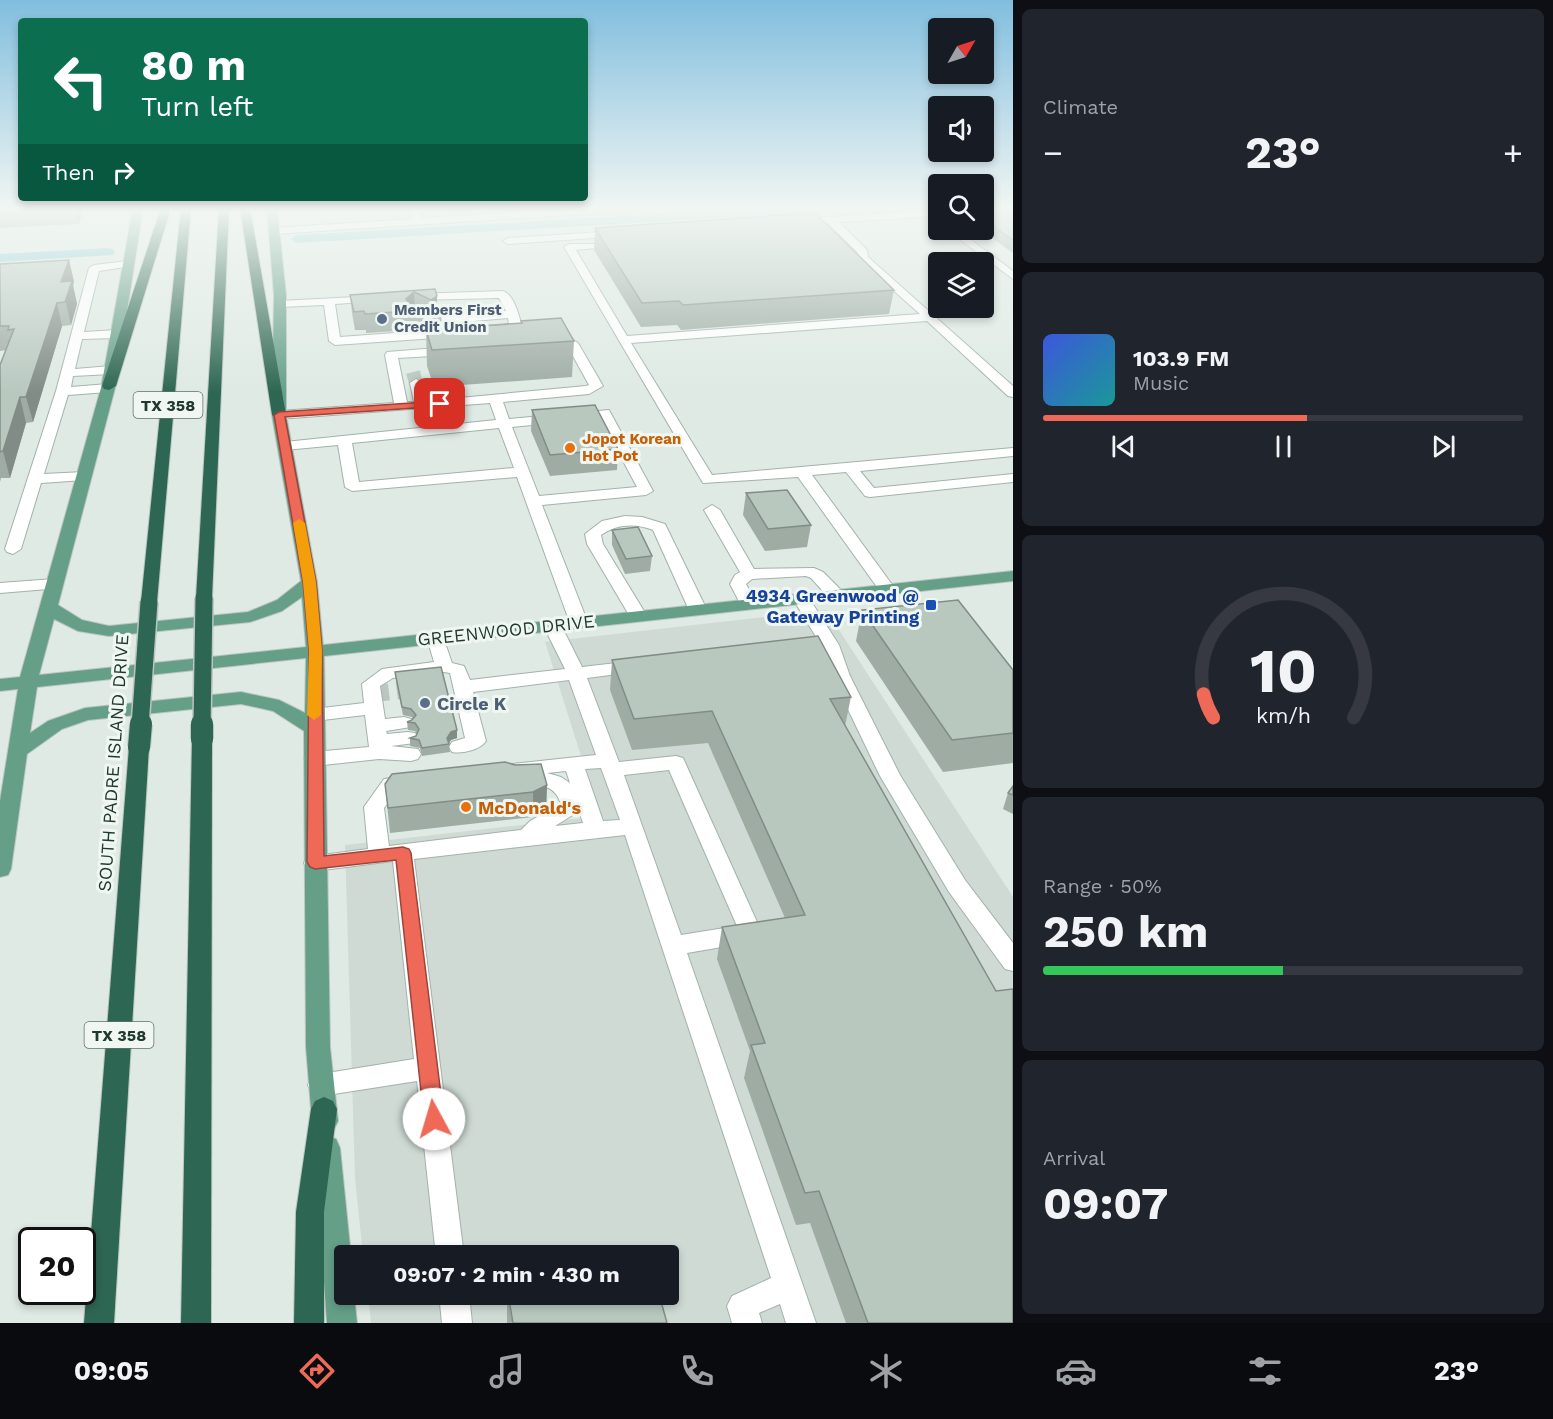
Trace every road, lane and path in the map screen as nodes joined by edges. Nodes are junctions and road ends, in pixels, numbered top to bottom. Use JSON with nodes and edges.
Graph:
{"nodes":[{"id":1,"x":94,"y":270,"type":"edge"},
{"id":2,"x":127,"y":270,"type":"edge"},
{"id":3,"x":146,"y":270,"type":"edge"},
{"id":4,"x":180,"y":270,"type":"edge"},
{"id":5,"x":221,"y":270,"type":"edge"},
{"id":6,"x":255,"y":270,"type":"edge"},
{"id":7,"x":277,"y":270,"type":"edge"},
{"id":8,"x":582,"y":270,"type":"edge"},
{"id":9,"x":876,"y":270,"type":"edge"},
{"id":10,"x":329,"y":302,"type":"junction"},
{"id":11,"x":280,"y":304,"type":"junction"},
{"id":12,"x":513,"y":314,"type":"junction"},
{"id":13,"x":928,"y":315,"type":"edge"},
{"id":14,"x":928,"y":317,"type":"edge"},
{"id":15,"x":931,"y":318,"type":"edge"},
{"id":16,"x":440,"y":320,"type":"edge"},
{"id":17,"x":406,"y":323,"type":"edge"},
{"id":18,"x":488,"y":331,"type":"edge"},
{"id":19,"x":466,"y":332,"type":"edge"},
{"id":20,"x":117,"y":334,"type":"junction"},
{"id":21,"x":77,"y":336,"type":"junction"},
{"id":22,"x":410,"y":336,"type":"junction"},
{"id":23,"x":623,"y":340,"type":"junction"},
{"id":24,"x":537,"y":345,"type":"edge"},
{"id":25,"x":467,"y":350,"type":"edge"},
{"id":26,"x":68,"y":373,"type":"junction"},
{"id":27,"x":109,"y":381,"type":"junction"},
{"id":28,"x":416,"y":383,"type":"tunnel mouth"},
{"id":29,"x":63,"y":391,"type":"junction"},
{"id":30,"x":1013,"y":393,"type":"edge"},
{"id":31,"x":495,"y":399,"type":"junction"},
{"id":32,"x":422,"y":405,"type":"junction"},
{"id":33,"x":401,"y":407,"type":"junction"},
{"id":34,"x":279,"y":415,"type":"junction"},
{"id":35,"x":506,"y":423,"type":"junction"},
{"id":36,"x":344,"y":440,"type":"junction"},
{"id":37,"x":285,"y":446,"type":"junction"},
{"id":38,"x":1013,"y":452,"type":"edge"},
{"id":39,"x":849,"y":467,"type":"junction"},
{"id":40,"x":523,"y":472,"type":"junction"},
{"id":41,"x":802,"y":472,"type":"junction"},
{"id":42,"x":84,"y":476,"type":"junction"},
{"id":43,"x":1013,"y":478,"type":"edge"},
{"id":44,"x":35,"y":479,"type":"junction"},
{"id":45,"x":533,"y":501,"type":"junction"},
{"id":46,"x":712,"y":510,"type":"dead end"},
{"id":47,"x":13,"y":549,"type":"dead end"},
{"id":48,"x":749,"y":574,"type":"junction"},
{"id":49,"x":1013,"y":576,"type":"edge"},
{"id":50,"x":309,"y":582,"type":"junction"},
{"id":51,"x":54,"y":584,"type":"junction"},
{"id":52,"x":0,"y":588,"type":"edge"},
{"id":53,"x":888,"y":590,"type":"junction"},
{"id":54,"x":836,"y":595,"type":"junction"},
{"id":55,"x":801,"y":599,"type":"junction"},
{"id":56,"x":749,"y":604,"type":"junction"},
{"id":57,"x":48,"y":606,"type":"junction"},
{"id":58,"x":698,"y":610,"type":"junction"},
{"id":59,"x":638,"y":616,"type":"junction"},
{"id":60,"x":579,"y":622,"type":"junction"},
{"id":61,"x":552,"y":625,"type":"junction"},
{"id":62,"x":436,"y":638,"type":"junction"},
{"id":63,"x":830,"y":645,"type":"junction"},
{"id":64,"x":807,"y":647,"type":"edge"},
{"id":65,"x":315,"y":651,"type":"junction"},
{"id":66,"x":657,"y":664,"type":"edge"},
{"id":67,"x":444,"y":666,"type":"junction"},
{"id":68,"x":576,"y":673,"type":"junction"},
{"id":69,"x":28,"y":683,"type":"junction"},
{"id":70,"x":0,"y":685,"type":"edge"},
{"id":71,"x":456,"y":685,"type":"junction"},
{"id":72,"x":314,"y":721,"type":"junction"},
{"id":73,"x":462,"y":728,"type":"dead end"},
{"id":74,"x":377,"y":732,"type":"junction"},
{"id":75,"x":18,"y":751,"type":"junction"},
{"id":76,"x":314,"y":759,"type":"junction"},
{"id":77,"x":565,"y":765,"type":"junction"},
{"id":78,"x":610,"y":765,"type":"junction"},
{"id":79,"x":422,"y":787,"type":"edge"},
{"id":80,"x":633,"y":827,"type":"junction"},
{"id":81,"x":595,"y":829,"type":"junction"},
{"id":82,"x":527,"y":838,"type":"junction"},
{"id":83,"x":391,"y":854,"type":"junction"},
{"id":84,"x":315,"y":862,"type":"junction"},
{"id":85,"x":0,"y":869,"type":"edge"},
{"id":86,"x":673,"y":946,"type":"junction"},
{"id":87,"x":1013,"y":962,"type":"edge"},
{"id":88,"x":428,"y":1068,"type":"junction"},
{"id":89,"x":322,"y":1097,"type":"junction"},
{"id":90,"x":449,"y":1245,"type":"edge"},
{"id":91,"x":788,"y":1285,"type":"junction"},
{"id":92,"x":456,"y":1305,"type":"edge"},
{"id":93,"x":99,"y":1323,"type":"edge"},
{"id":94,"x":196,"y":1323,"type":"edge"},
{"id":95,"x":309,"y":1323,"type":"edge"},
{"id":96,"x":342,"y":1323,"type":"edge"},
{"id":97,"x":458,"y":1323,"type":"edge"},
{"id":98,"x":747,"y":1323,"type":"edge"},
{"id":99,"x":801,"y":1323,"type":"edge"}],
"edges":[{"from":1,"to":21,"type":"street"},
{"from":2,"to":20,"type":"main road"},
{"from":3,"to":27,"type":"highway"},
{"from":4,"to":93,"type":"highway","name":"SOUTH PADRE ISLAND DRIVE","number":"TX 358","bridge":true},
{"from":5,"to":94,"type":"highway","number":"TX 358","bridge":true},
{"from":6,"to":34,"type":"highway"},
{"from":7,"to":11,"type":"main road"},
{"from":8,"to":23,"type":"street"},
{"from":9,"to":13,"type":"street"},
{"from":10,"to":11,"type":"street"},
{"from":10,"to":12,"type":"street"},
{"from":10,"to":22,"type":"street"},
{"from":11,"to":34,"type":"main road"},
{"from":12,"to":16,"type":"street"},
{"from":12,"to":18,"type":"street"},
{"from":14,"to":23,"type":"street"},
{"from":15,"to":30,"type":"street"},
{"from":17,"to":22,"type":"street"},
{"from":19,"to":22,"type":"street"},
{"from":20,"to":21,"type":"street"},
{"from":20,"to":27,"type":"main road"},
{"from":21,"to":26,"type":"street"},
{"from":23,"to":41,"type":"street"},
{"from":24,"to":31,"type":"street"},
{"from":25,"to":33,"type":"street"},
{"from":26,"to":27,"type":"street"},
{"from":26,"to":29,"type":"street"},
{"from":27,"to":29,"type":"street"},
{"from":27,"to":42,"type":"main road"},
{"from":28,"to":32,"type":"street"},
{"from":29,"to":44,"type":"street"},
{"from":31,"to":32,"type":"street"},
{"from":31,"to":35,"type":"street"},
{"from":32,"to":33,"type":"street"},
{"from":33,"to":34,"type":"street"},
{"from":34,"to":37,"type":"main road"},
{"from":35,"to":36,"type":"street"},
{"from":35,"to":40,"type":"street"},
{"from":35,"to":45,"type":"street"},
{"from":36,"to":37,"type":"street"},
{"from":36,"to":40,"type":"street"},
{"from":37,"to":50,"type":"main road"},
{"from":38,"to":39,"type":"street"},
{"from":39,"to":41,"type":"street"},
{"from":39,"to":43,"type":"street"},
{"from":40,"to":45,"type":"street"},
{"from":41,"to":53,"type":"street"},
{"from":42,"to":44,"type":"street"},
{"from":42,"to":51,"type":"main road"},
{"from":44,"to":47,"type":"street"},
{"from":45,"to":60,"type":"street"},
{"from":46,"to":48,"type":"street"},
{"from":48,"to":54,"type":"street"},
{"from":48,"to":56,"type":"street"},
{"from":49,"to":53,"type":"main road","name":"GREENWOOD DRIVE"},
{"from":50,"to":57,"type":"main road"},
{"from":50,"to":65,"type":"main road"},
{"from":51,"to":52,"type":"street"},
{"from":51,"to":57,"type":"main road"},
{"from":53,"to":54,"type":"main road","name":"GREENWOOD DRIVE"},
{"from":54,"to":55,"type":"main road","name":"GREENWOOD DRIVE"},
{"from":55,"to":56,"type":"main road","name":"GREENWOOD DRIVE"},
{"from":55,"to":63,"type":"street"},
{"from":56,"to":58,"type":"main road","name":"GREENWOOD DRIVE"},
{"from":57,"to":69,"type":"main road"},
{"from":58,"to":59,"type":"main road","name":"GREENWOOD DRIVE"},
{"from":58,"to":59,"type":"street"},
{"from":59,"to":60,"type":"main road","name":"GREENWOOD DRIVE"},
{"from":60,"to":61,"type":"main road","name":"GREENWOOD DRIVE"},
{"from":61,"to":62,"type":"main road","name":"GREENWOOD DRIVE"},
{"from":61,"to":68,"type":"street"},
{"from":62,"to":65,"type":"main road","name":"GREENWOOD DRIVE"},
{"from":62,"to":67,"type":"street"},
{"from":63,"to":64,"type":"street"},
{"from":63,"to":87,"type":"street"},
{"from":65,"to":69,"type":"main road","name":"GREENWOOD DRIVE"},
{"from":65,"to":72,"type":"main road"},
{"from":66,"to":68,"type":"street"},
{"from":67,"to":71,"type":"street"},
{"from":67,"to":74,"type":"street"},
{"from":68,"to":71,"type":"street"},
{"from":68,"to":78,"type":"street"},
{"from":69,"to":70,"type":"main road","name":"GREENWOOD DRIVE"},
{"from":69,"to":75,"type":"main road"},
{"from":71,"to":73,"type":"street"},
{"from":72,"to":74,"type":"street"},
{"from":72,"to":75,"type":"main road"},
{"from":72,"to":76,"type":"main road"},
{"from":74,"to":74,"type":"street"},
{"from":74,"to":76,"type":"street"},
{"from":75,"to":85,"type":"main road"},
{"from":76,"to":84,"type":"main road"},
{"from":77,"to":78,"type":"street"},
{"from":77,"to":81,"type":"street"},
{"from":77,"to":82,"type":"street"},
{"from":78,"to":80,"type":"street"},
{"from":78,"to":86,"type":"street"},
{"from":79,"to":83,"type":"street"},
{"from":80,"to":81,"type":"street"},
{"from":80,"to":86,"type":"street"},
{"from":81,"to":82,"type":"street"},
{"from":82,"to":83,"type":"street"},
{"from":83,"to":84,"type":"street"},
{"from":83,"to":88,"type":"street"},
{"from":84,"to":89,"type":"main road"},
{"from":86,"to":91,"type":"street"},
{"from":88,"to":89,"type":"street"},
{"from":88,"to":90,"type":"street"},
{"from":89,"to":95,"type":"highway"},
{"from":89,"to":96,"type":"main road"},
{"from":91,"to":98,"type":"street"},
{"from":91,"to":99,"type":"street"},
{"from":92,"to":97,"type":"street"}]}
